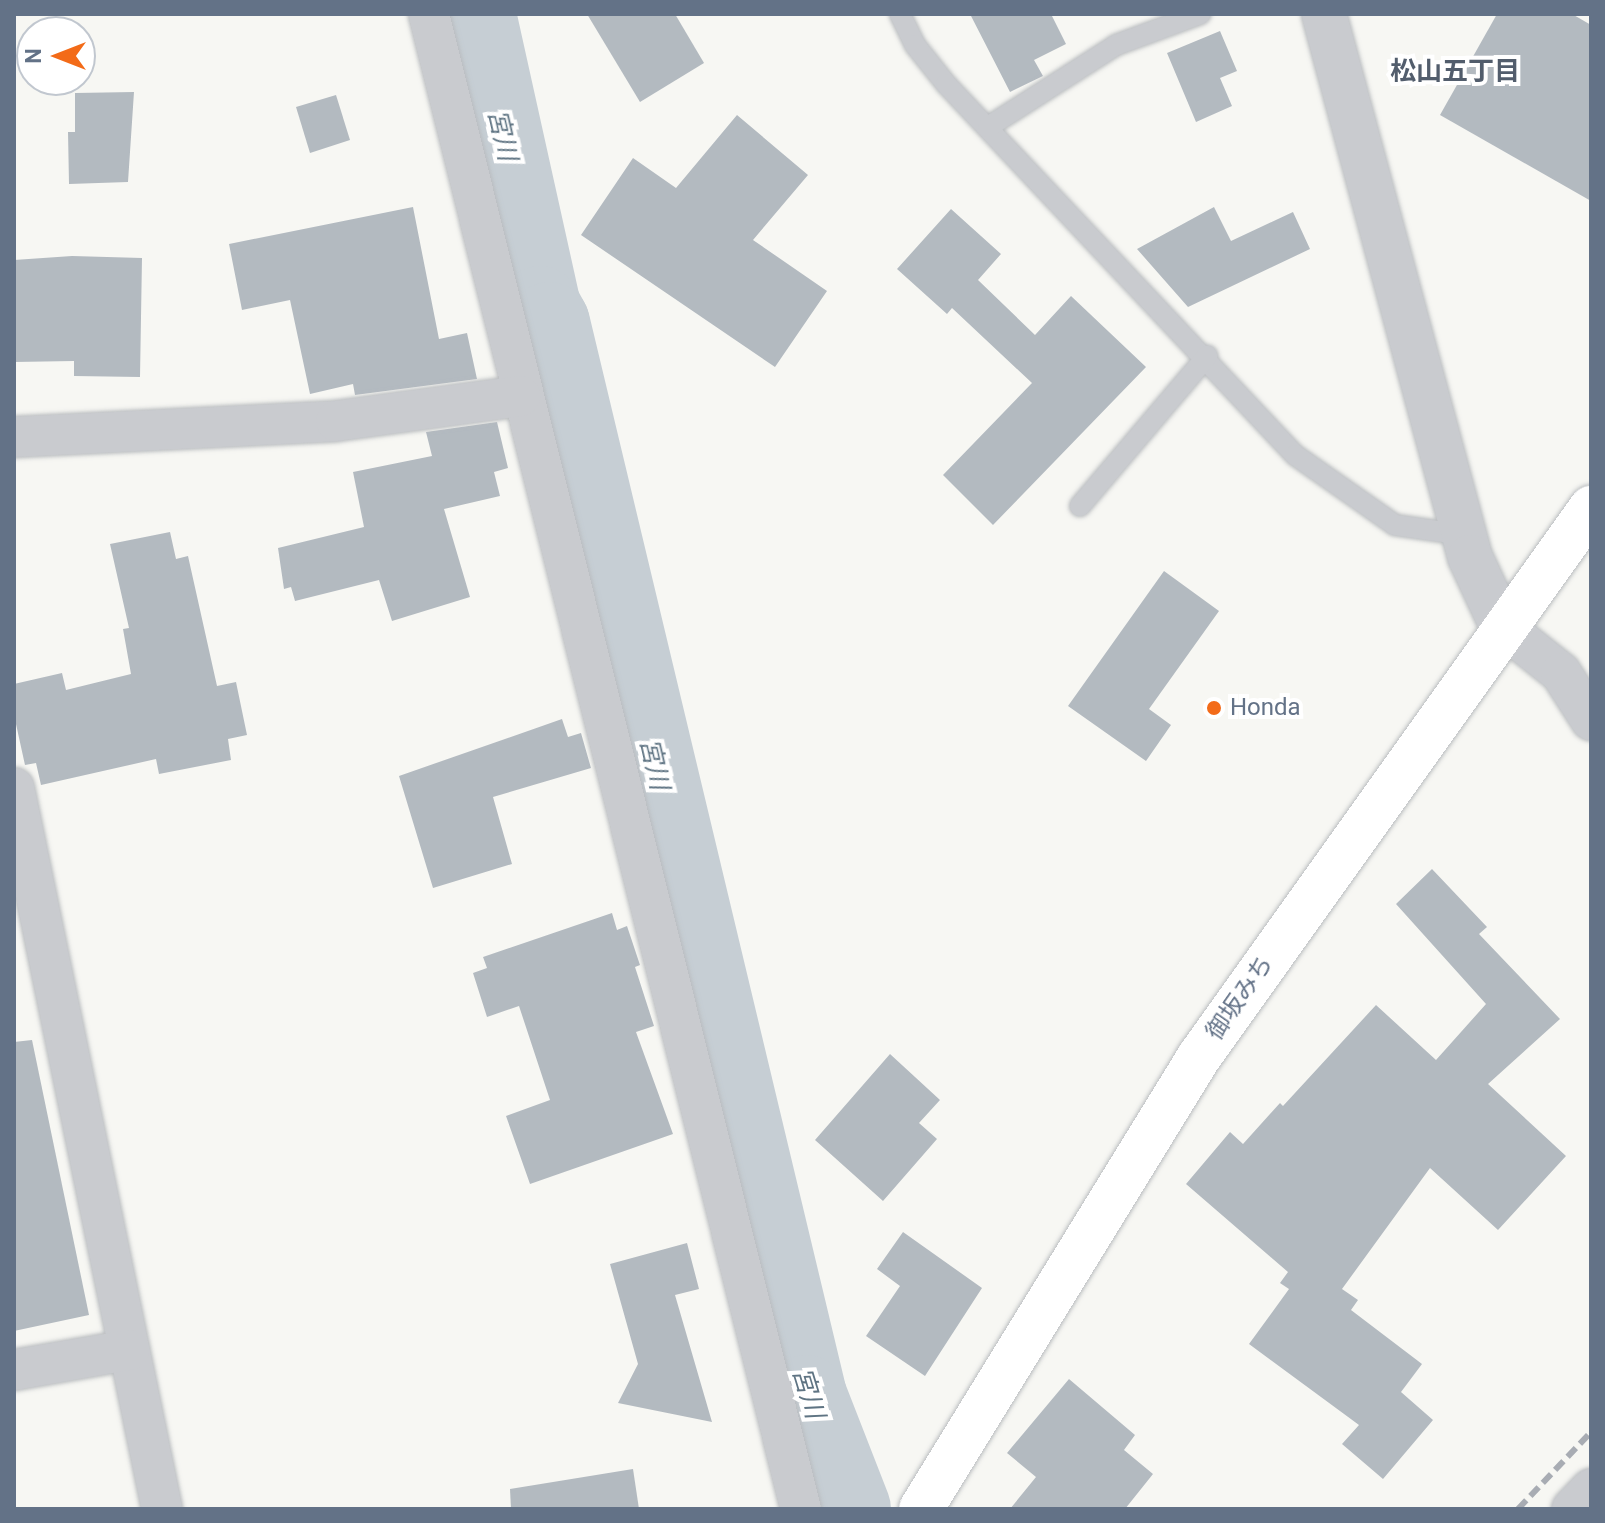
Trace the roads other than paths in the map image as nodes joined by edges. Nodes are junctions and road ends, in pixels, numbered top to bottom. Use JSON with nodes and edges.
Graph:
{"nodes":[{"id":1,"x":429,"y":14,"type":"edge"},
{"id":2,"x":900,"y":14,"type":"edge"},
{"id":3,"x":1200,"y":14,"type":"edge"},
{"id":4,"x":1324,"y":14,"type":"edge"},
{"id":5,"x":988,"y":127,"type":"junction"},
{"id":6,"x":1207,"y":356,"type":"junction"},
{"id":7,"x":520,"y":396,"type":"junction"},
{"id":8,"x":14,"y":437,"type":"edge"},
{"id":9,"x":1080,"y":506,"type":"dead end"},
{"id":10,"x":1591,"y":508,"type":"edge"},
{"id":11,"x":1464,"y":535,"type":"junction"},
{"id":12,"x":1502,"y":626,"type":"junction"},
{"id":13,"x":1591,"y":720,"type":"edge"},
{"id":14,"x":14,"y":788,"type":"edge"},
{"id":15,"x":129,"y":1350,"type":"junction"},
{"id":16,"x":14,"y":1370,"type":"edge"},
{"id":17,"x":1591,"y":1489,"type":"edge"},
{"id":18,"x":162,"y":1509,"type":"edge"},
{"id":19,"x":801,"y":1509,"type":"edge"},
{"id":20,"x":921,"y":1509,"type":"edge"},
{"id":21,"x":1572,"y":1509,"type":"edge"}],
"edges":[{"from":1,"to":7,"type":"street"},
{"from":2,"to":5,"type":"lane"},
{"from":3,"to":5,"type":"lane"},
{"from":4,"to":11,"type":"street"},
{"from":5,"to":6,"type":"lane"},
{"from":6,"to":9,"type":"lane"},
{"from":6,"to":11,"type":"lane"},
{"from":7,"to":8,"type":"street"},
{"from":7,"to":19,"type":"street"},
{"from":10,"to":12,"type":"highway","name":"御坂みち"},
{"from":11,"to":12,"type":"street"},
{"from":12,"to":13,"type":"street"},
{"from":12,"to":20,"type":"highway","name":"御坂みち"},
{"from":14,"to":15,"type":"street"},
{"from":15,"to":16,"type":"street"},
{"from":15,"to":18,"type":"street"},
{"from":17,"to":21,"type":"street"}]}
